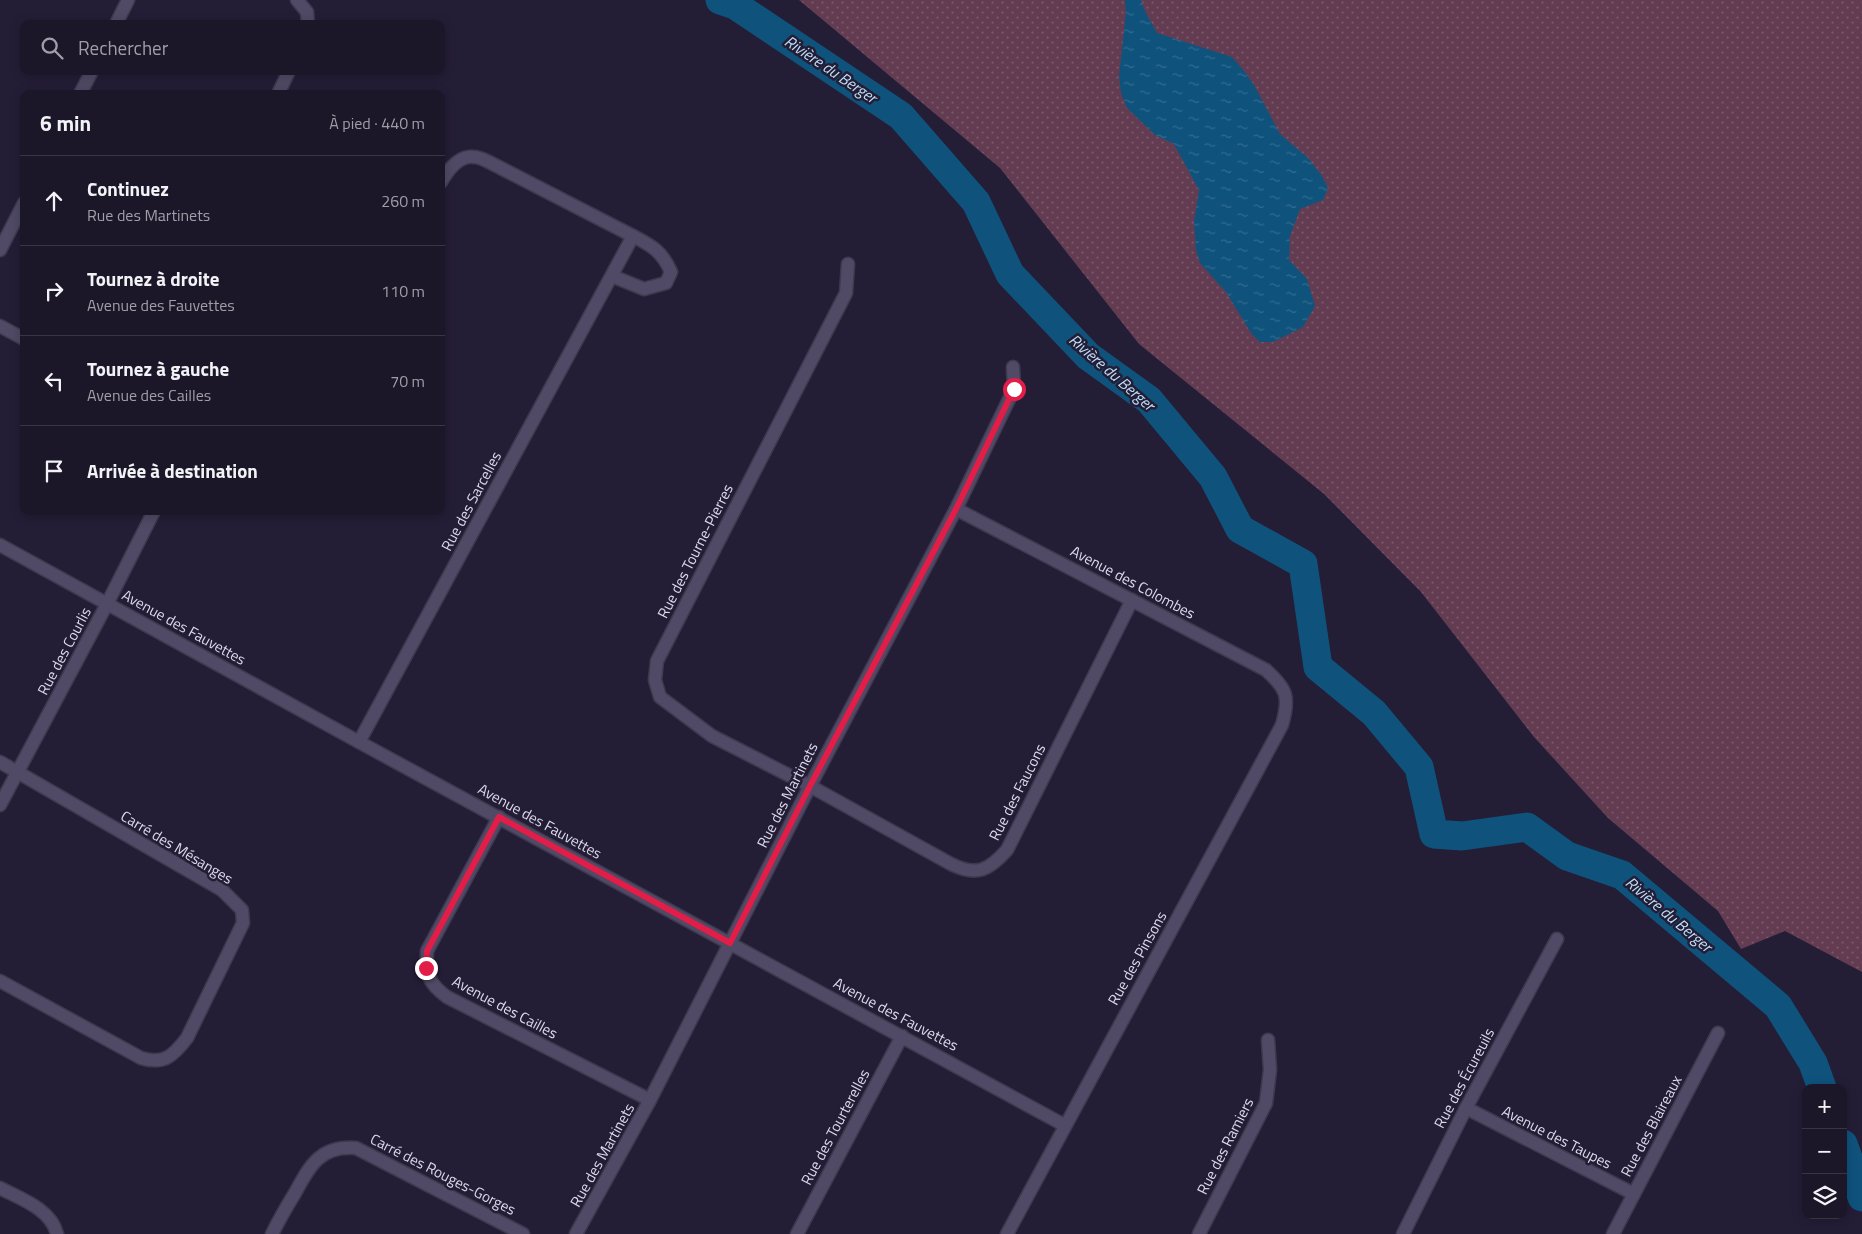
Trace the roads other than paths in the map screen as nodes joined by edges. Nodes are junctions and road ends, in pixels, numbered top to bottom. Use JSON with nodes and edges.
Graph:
{"nodes":[{"id":1,"x":128,"y":0,"type":"edge"},
{"id":2,"x":297,"y":0,"type":"edge"},
{"id":3,"x":118,"y":20,"type":"edge"},
{"id":4,"x":308,"y":20,"type":"edge"},
{"id":5,"x":90,"y":75,"type":"edge"},
{"id":6,"x":287,"y":75,"type":"edge"},
{"id":7,"x":82,"y":90,"type":"edge"},
{"id":8,"x":280,"y":90,"type":"edge"},
{"id":9,"x":445,"y":175,"type":"edge"},
{"id":10,"x":20,"y":211,"type":"edge"},
{"id":11,"x":633,"y":236,"type":"junction"},
{"id":12,"x":0,"y":250,"type":"edge"},
{"id":13,"x":848,"y":264,"type":"dead end"},
{"id":14,"x":612,"y":276,"type":"junction"},
{"id":15,"x":0,"y":326,"type":"edge"},
{"id":16,"x":20,"y":337,"type":"edge"},
{"id":17,"x":1013,"y":367,"type":"dead end"},
{"id":18,"x":956,"y":509,"type":"junction"},
{"id":19,"x":152,"y":515,"type":"edge"},
{"id":20,"x":0,"y":545,"type":"edge"},
{"id":21,"x":1132,"y":600,"type":"junction"},
{"id":22,"x":107,"y":604,"type":"junction"},
{"id":23,"x":1286,"y":694,"type":"joint"},
{"id":24,"x":359,"y":742,"type":"junction"},
{"id":25,"x":0,"y":762,"type":"edge"},
{"id":26,"x":18,"y":772,"type":"junction"},
{"id":27,"x":810,"y":786,"type":"junction"},
{"id":28,"x":0,"y":805,"type":"edge"},
{"id":29,"x":499,"y":817,"type":"junction"},
{"id":30,"x":1557,"y":939,"type":"dead end"},
{"id":31,"x":730,"y":943,"type":"junction"},
{"id":32,"x":0,"y":981,"type":"edge"},
{"id":33,"x":1718,"y":1033,"type":"dead end"},
{"id":34,"x":902,"y":1036,"type":"junction"},
{"id":35,"x":1268,"y":1040,"type":"dead end"},
{"id":36,"x":650,"y":1100,"type":"junction"},
{"id":37,"x":1466,"y":1108,"type":"junction"},
{"id":38,"x":1064,"y":1125,"type":"junction"},
{"id":39,"x":0,"y":1188,"type":"edge"},
{"id":40,"x":1634,"y":1194,"type":"junction"},
{"id":41,"x":57,"y":1234,"type":"edge"},
{"id":42,"x":272,"y":1234,"type":"edge"},
{"id":43,"x":524,"y":1234,"type":"edge"},
{"id":44,"x":576,"y":1234,"type":"edge"},
{"id":45,"x":798,"y":1234,"type":"edge"},
{"id":46,"x":1006,"y":1234,"type":"edge"},
{"id":47,"x":1199,"y":1234,"type":"edge"},
{"id":48,"x":1403,"y":1234,"type":"edge"},
{"id":49,"x":1613,"y":1234,"type":"edge"}],
"edges":[{"from":1,"to":3,"type":"street"},
{"from":2,"to":4,"type":"street"},
{"from":5,"to":7,"type":"street"},
{"from":6,"to":8,"type":"street"},
{"from":9,"to":11,"type":"street"},
{"from":10,"to":12,"type":"street"},
{"from":11,"to":14,"type":"street","name":"Rue des Sarcelles"},
{"from":11,"to":14,"type":"street"},
{"from":13,"to":27,"type":"street","name":"Rue des Tourne-Pierres"},
{"from":14,"to":24,"type":"street","name":"Rue des Sarcelles"},
{"from":15,"to":16,"type":"street"},
{"from":17,"to":18,"type":"street","name":"Rue des Martinets"},
{"from":18,"to":21,"type":"street","name":"Avenue des Colombes"},
{"from":18,"to":27,"type":"street","name":"Rue des Martinets"},
{"from":19,"to":22,"type":"street","name":"Rue des Courlis"},
{"from":20,"to":22,"type":"street","name":"Avenue des Fauvettes"},
{"from":21,"to":23,"type":"street","name":"Avenue des Colombes"},
{"from":21,"to":27,"type":"street","name":"Rue des Faucons"},
{"from":22,"to":24,"type":"street","name":"Avenue des Fauvettes"},
{"from":22,"to":26,"type":"street","name":"Rue des Courlis"},
{"from":23,"to":38,"type":"street","name":"Rue des Pinsons"},
{"from":24,"to":29,"type":"street","name":"Avenue des Fauvettes"},
{"from":25,"to":26,"type":"street"},
{"from":26,"to":28,"type":"street","name":"Rue des Courlis"},
{"from":26,"to":32,"type":"street","name":"Carré des Mésanges"},
{"from":27,"to":31,"type":"street","name":"Rue des Martinets"},
{"from":29,"to":31,"type":"street","name":"Avenue des Fauvettes"},
{"from":29,"to":36,"type":"street","name":"Avenue des Cailles"},
{"from":30,"to":37,"type":"street","name":"Rue des Écureuils"},
{"from":31,"to":34,"type":"street","name":"Avenue des Fauvettes"},
{"from":31,"to":36,"type":"street","name":"Rue des Martinets"},
{"from":33,"to":40,"type":"street","name":"Rue des Blaireaux"},
{"from":34,"to":38,"type":"street","name":"Avenue des Fauvettes"},
{"from":34,"to":45,"type":"street","name":"Rue des Tourterelles"},
{"from":35,"to":47,"type":"street","name":"Rue des Ramiers"},
{"from":36,"to":44,"type":"street","name":"Rue des Martinets"},
{"from":37,"to":40,"type":"street","name":"Avenue des Taupes"},
{"from":37,"to":48,"type":"street","name":"Rue des Écureuils"},
{"from":38,"to":46,"type":"street","name":"Rue des Pinsons"},
{"from":39,"to":41,"type":"street"},
{"from":40,"to":49,"type":"street","name":"Rue des Blaireaux"},
{"from":42,"to":43,"type":"street","name":"Carré des Rouges-Gorges"}]}
